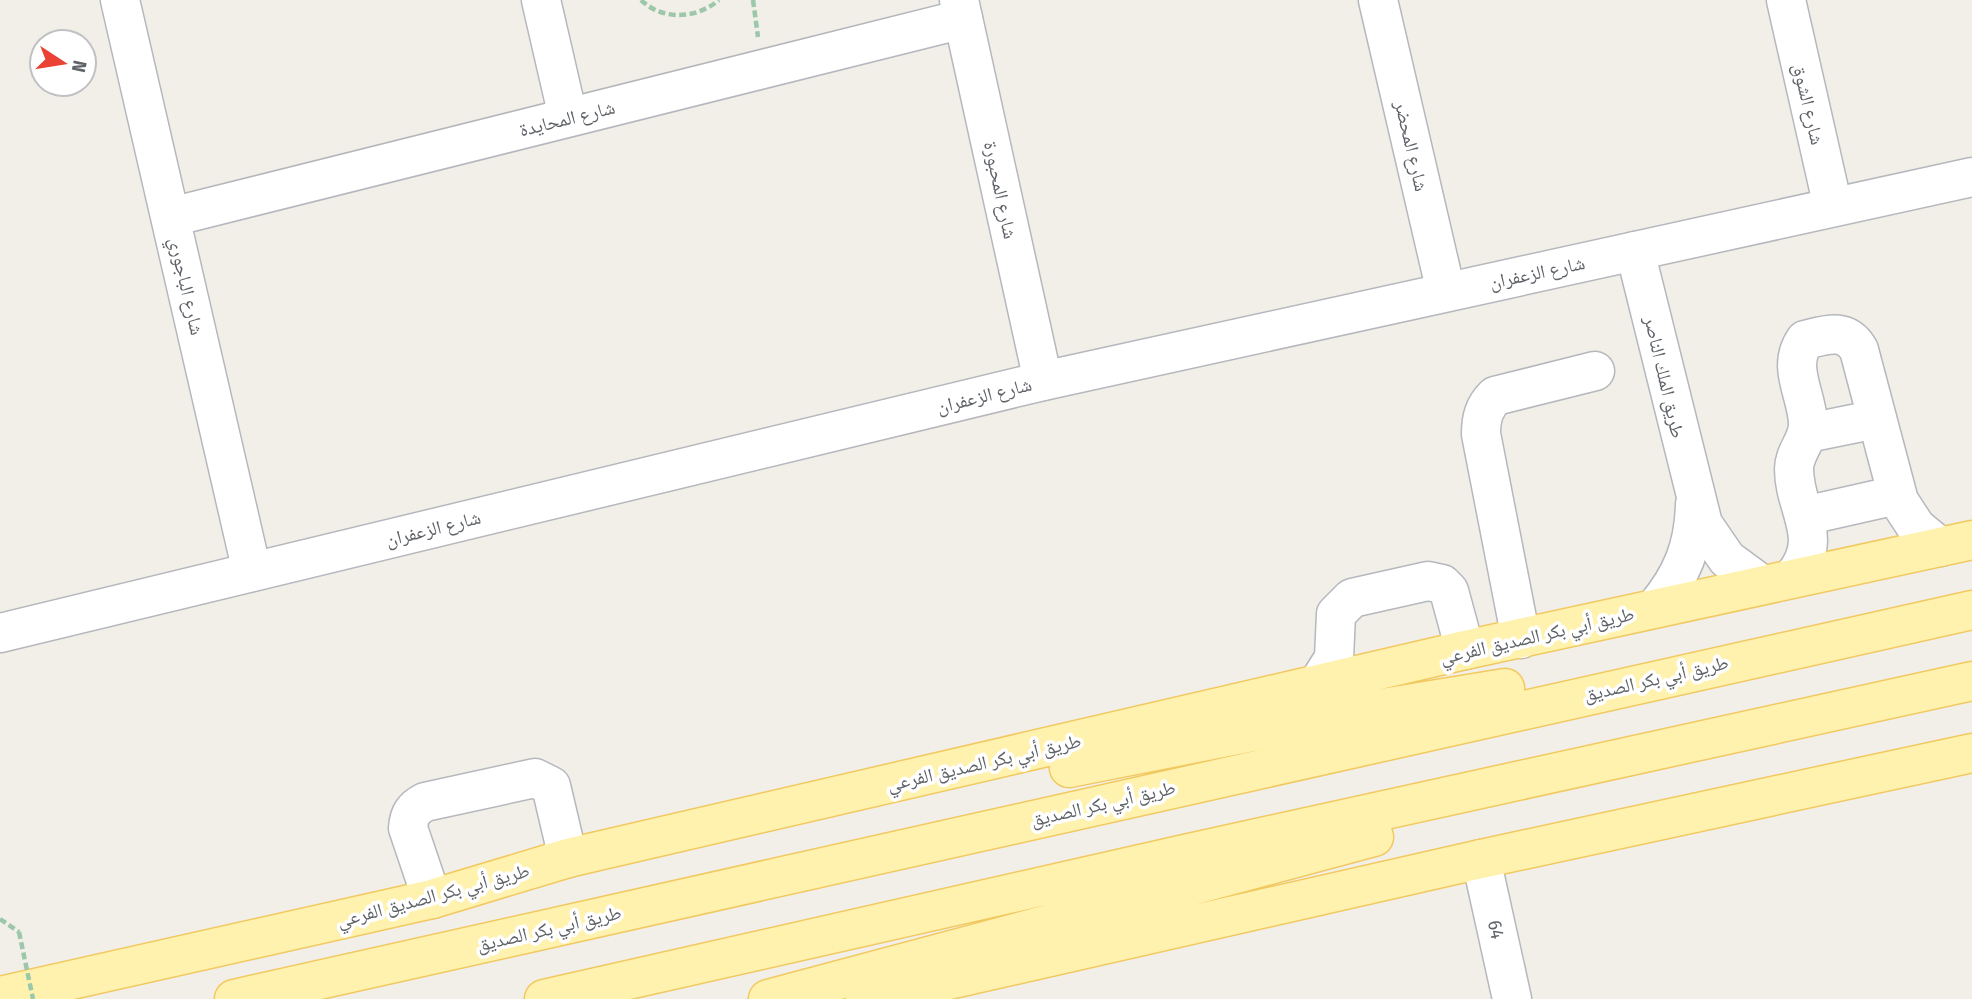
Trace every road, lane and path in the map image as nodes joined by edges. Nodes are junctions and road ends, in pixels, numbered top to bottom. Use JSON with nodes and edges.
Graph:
{"nodes":[{"id":1,"x":120,"y":0,"type":"edge"},
{"id":2,"x":541,"y":0,"type":"edge"},
{"id":3,"x":641,"y":0,"type":"edge"},
{"id":4,"x":719,"y":0,"type":"edge"},
{"id":5,"x":1378,"y":0,"type":"edge"},
{"id":6,"x":1786,"y":0,"type":"edge"},
{"id":7,"x":961,"y":10,"type":"edge"},
{"id":8,"x":568,"y":117,"type":"junction"},
{"id":9,"x":1972,"y":177,"type":"edge"},
{"id":10,"x":1833,"y":207,"type":"junction"},
{"id":11,"x":171,"y":217,"type":"junction"},
{"id":12,"x":1635,"y":251,"type":"junction"},
{"id":13,"x":1446,"y":292,"type":"junction"},
{"id":14,"x":1595,"y":371,"type":"dead end"},
{"id":15,"x":1043,"y":381,"type":"junction"},
{"id":16,"x":1877,"y":419,"type":"junction"},
{"id":17,"x":1808,"y":433,"type":"junction"},
{"id":18,"x":1897,"y":495,"type":"junction"},
{"id":19,"x":1695,"y":504,"type":"junction"},
{"id":20,"x":1804,"y":516,"type":"junction"},
{"id":21,"x":1956,"y":543,"type":"edge"},
{"id":22,"x":252,"y":572,"type":"junction"},
{"id":23,"x":1777,"y":580,"type":"junction"},
{"id":24,"x":1655,"y":608,"type":"junction"},
{"id":25,"x":1972,"y":610,"type":"edge"},
{"id":26,"x":1884,"y":627,"type":"junction"},
{"id":27,"x":0,"y":633,"type":"edge"},
{"id":28,"x":1521,"y":639,"type":"junction"},
{"id":29,"x":1465,"y":650,"type":"junction"},
{"id":30,"x":1972,"y":681,"type":"edge"},
{"id":31,"x":1317,"y":685,"type":"junction"},
{"id":32,"x":1907,"y":696,"type":"junction"},
{"id":33,"x":1972,"y":753,"type":"edge"},
{"id":34,"x":568,"y":858,"type":"junction"},
{"id":35,"x":1481,"y":859,"type":"junction"},
{"id":36,"x":432,"y":899,"type":"junction"},
{"id":37,"x":0,"y":919,"type":"edge"},
{"id":38,"x":13,"y":992,"type":"edge"},
{"id":39,"x":234,"y":999,"type":"edge"},
{"id":40,"x":544,"y":999,"type":"edge"},
{"id":41,"x":768,"y":999,"type":"edge"},
{"id":42,"x":865,"y":999,"type":"edge"},
{"id":43,"x":1512,"y":999,"type":"edge"}],
"edges":[{"from":1,"to":11,"type":"street","name":"شارع الباجوري"},
{"from":2,"to":8,"type":"street"},
{"from":3,"to":4,"type":"path"},
{"from":5,"to":13,"type":"street","name":"شارع المحضر"},
{"from":6,"to":10,"type":"street","name":"شارع الشوق"},
{"from":7,"to":8,"type":"street","name":"شارع المحايدة"},
{"from":7,"to":15,"type":"street","name":"شارع المحبورة"},
{"from":8,"to":11,"type":"street","name":"شارع المحايدة"},
{"from":9,"to":10,"type":"street","name":"شارع الزعفران"},
{"from":10,"to":12,"type":"street","name":"شارع الزعفران"},
{"from":11,"to":22,"type":"street","name":"شارع الباجوري"},
{"from":12,"to":13,"type":"street","name":"شارع الزعفران"},
{"from":12,"to":19,"type":"street","name":"طريق الملك الناصر"},
{"from":13,"to":15,"type":"street","name":"شارع الزعفران"},
{"from":14,"to":28,"type":"street"},
{"from":15,"to":22,"type":"street","name":"شارع الزعفران"},
{"from":16,"to":17,"type":"street"},
{"from":16,"to":17,"type":"street"},
{"from":16,"to":18,"type":"street"},
{"from":17,"to":20,"type":"street"},
{"from":18,"to":20,"type":"street"},
{"from":18,"to":21,"type":"street"},
{"from":19,"to":23,"type":"street","name":"طريق الملك الناصر"},
{"from":19,"to":24,"type":"street","name":"طريق الملك الناصر"},
{"from":20,"to":23,"type":"street"},
{"from":21,"to":23,"type":"main road","name":"طريق أبي بكر الصديق الفرعي"},
{"from":22,"to":27,"type":"street","name":"شارع الزعفران"},
{"from":23,"to":24,"type":"main road","name":"طريق أبي بكر الصديق الفرعي"},
{"from":24,"to":28,"type":"main road","name":"طريق أبي بكر الصديق الفرعي"},
{"from":25,"to":26,"type":"main road","name":"طريق أبي بكر الصديق"},
{"from":26,"to":36,"type":"main road"},
{"from":26,"to":39,"type":"main road","name":"طريق أبي بكر الصديق"},
{"from":28,"to":29,"type":"main road","name":"طريق أبي بكر الصديق الفرعي"},
{"from":29,"to":31,"type":"main road","name":"طريق أبي بكر الصديق الفرعي"},
{"from":29,"to":31,"type":"street"},
{"from":30,"to":32,"type":"main road"},
{"from":31,"to":34,"type":"main road","name":"طريق أبي بكر الصديق الفرعي"},
{"from":32,"to":40,"type":"main road"},
{"from":32,"to":41,"type":"main road"},
{"from":33,"to":35,"type":"main road"},
{"from":34,"to":36,"type":"main road","name":"طريق أبي بكر الصديق الفرعي"},
{"from":34,"to":36,"type":"street"},
{"from":35,"to":42,"type":"main road"},
{"from":35,"to":43,"type":"street","name":"64"},
{"from":36,"to":38,"type":"main road","name":"طريق أبي بكر الصديق الفرعي"},
{"from":37,"to":38,"type":"path","bridge":true}]}
